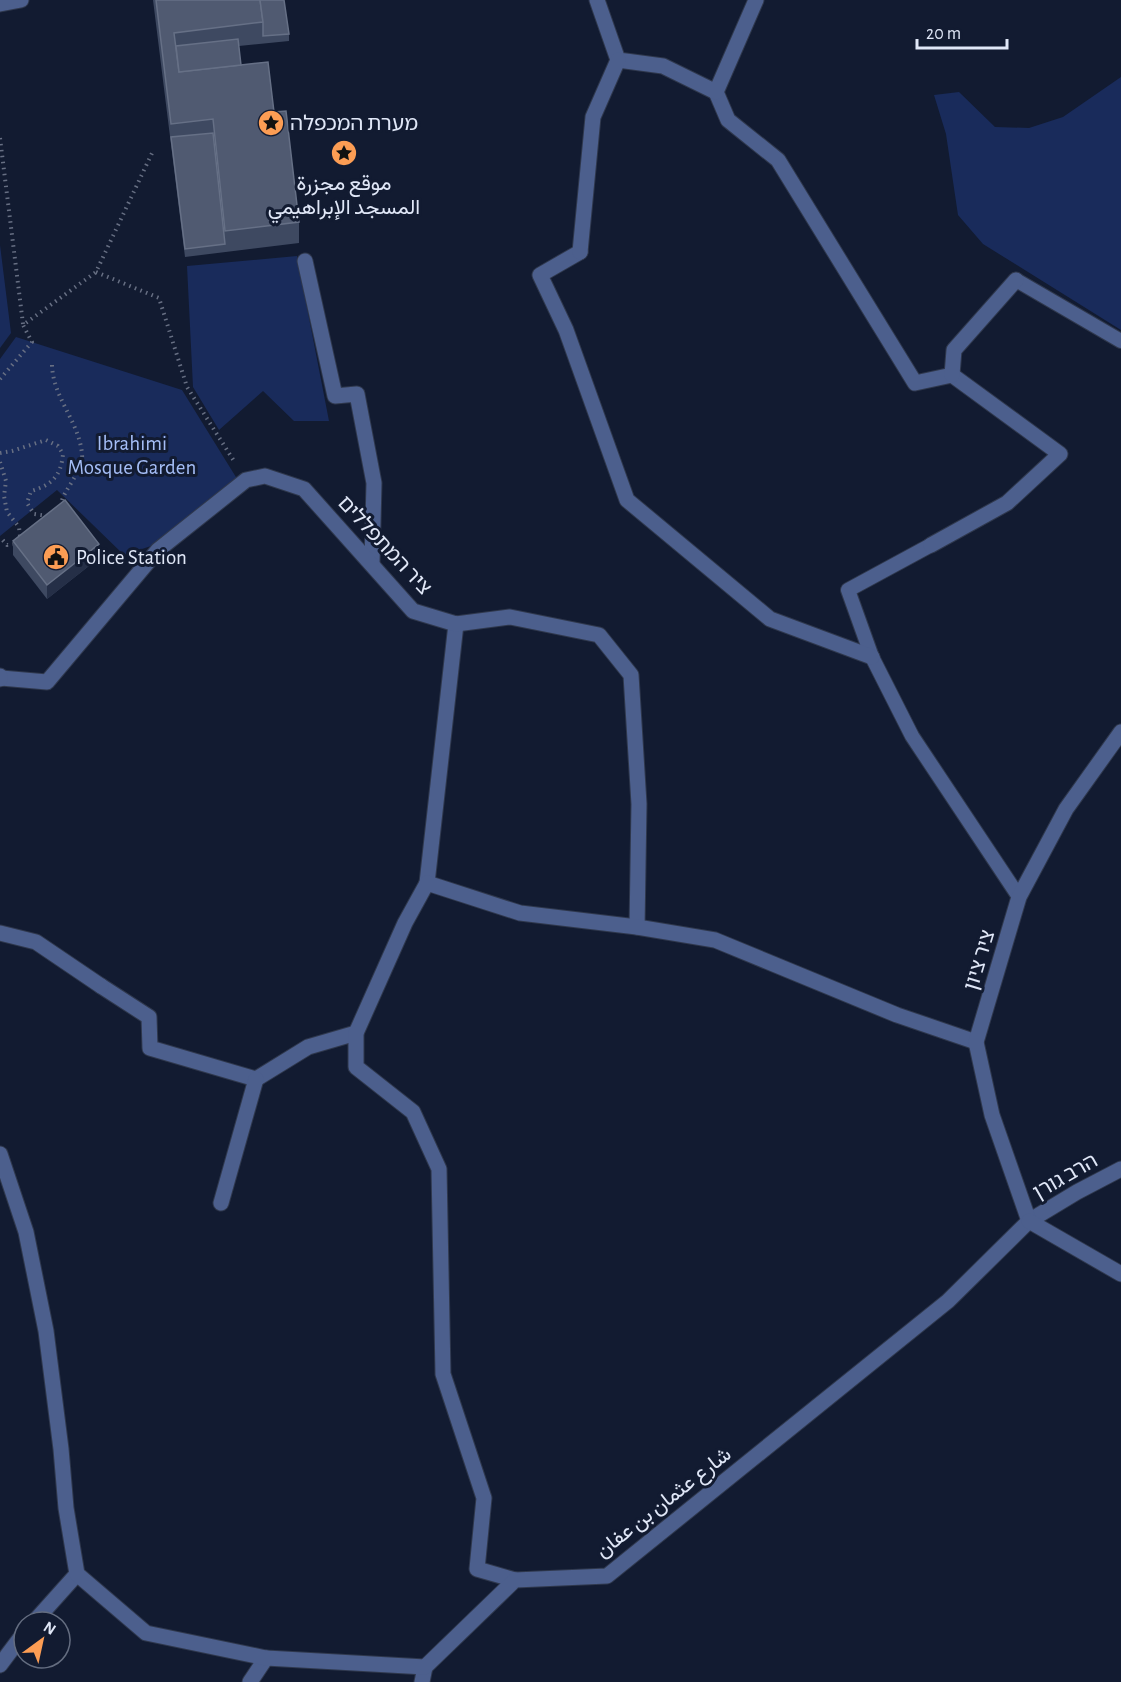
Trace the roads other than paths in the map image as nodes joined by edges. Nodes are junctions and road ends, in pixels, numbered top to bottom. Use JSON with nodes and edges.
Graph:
{"nodes":[{"id":1,"x":21,"y":0,"type":"edge"},
{"id":2,"x":597,"y":0,"type":"edge"},
{"id":3,"x":756,"y":0,"type":"edge"},
{"id":4,"x":0,"y":4,"type":"edge"},
{"id":5,"x":618,"y":60,"type":"junction"},
{"id":6,"x":716,"y":92,"type":"junction"},
{"id":7,"x":305,"y":261,"type":"dead end"},
{"id":8,"x":1016,"y":280,"type":"joint"},
{"id":9,"x":1121,"y":341,"type":"edge"},
{"id":10,"x":952,"y":375,"type":"junction"},
{"id":11,"x":931,"y":545,"type":"joint"},
{"id":12,"x":372,"y":563,"type":"junction"},
{"id":13,"x":456,"y":624,"type":"junction"},
{"id":14,"x":872,"y":657,"type":"junction"},
{"id":15,"x":0,"y":678,"type":"edge"},
{"id":16,"x":1121,"y":732,"type":"edge"},
{"id":17,"x":427,"y":883,"type":"junction"},
{"id":18,"x":1019,"y":897,"type":"junction"},
{"id":19,"x":637,"y":927,"type":"junction"},
{"id":20,"x":0,"y":933,"type":"edge"},
{"id":21,"x":356,"y":1033,"type":"junction"},
{"id":22,"x":976,"y":1042,"type":"junction"},
{"id":23,"x":256,"y":1080,"type":"junction"},
{"id":24,"x":0,"y":1154,"type":"edge"},
{"id":25,"x":1121,"y":1169,"type":"edge"},
{"id":26,"x":221,"y":1203,"type":"dead end"},
{"id":27,"x":1029,"y":1221,"type":"junction"},
{"id":28,"x":1121,"y":1274,"type":"edge"},
{"id":29,"x":77,"y":1574,"type":"junction"},
{"id":30,"x":515,"y":1580,"type":"junction"},
{"id":31,"x":45,"y":1610,"type":"edge"},
{"id":32,"x":12,"y":1649,"type":"edge"},
{"id":33,"x":266,"y":1658,"type":"junction"},
{"id":34,"x":0,"y":1665,"type":"edge"},
{"id":35,"x":423,"y":1675,"type":"edge"},
{"id":36,"x":250,"y":1682,"type":"edge"}],
"edges":[{"from":1,"to":4,"type":"street"},
{"from":2,"to":5,"type":"street"},
{"from":3,"to":6,"type":"street"},
{"from":5,"to":6,"type":"street"},
{"from":5,"to":14,"type":"street"},
{"from":6,"to":10,"type":"street"},
{"from":7,"to":12,"type":"street"},
{"from":8,"to":9,"type":"lane"},
{"from":8,"to":10,"type":"street"},
{"from":10,"to":11,"type":"street"},
{"from":11,"to":14,"type":"lane"},
{"from":12,"to":13,"type":"street","name":"ציר המתפללים"},
{"from":12,"to":15,"type":"street","name":"ציר המתפללים"},
{"from":13,"to":17,"type":"street"},
{"from":13,"to":19,"type":"street","name":"ציר המתפללים"},
{"from":14,"to":18,"type":"lane"},
{"from":16,"to":18,"type":"street","name":"ציר ציון"},
{"from":17,"to":19,"type":"street"},
{"from":17,"to":21,"type":"street"},
{"from":18,"to":22,"type":"street","name":"ציר ציון"},
{"from":19,"to":22,"type":"street"},
{"from":20,"to":23,"type":"street"},
{"from":21,"to":23,"type":"street"},
{"from":21,"to":30,"type":"street","name":"شارع عثمان بن عفان"},
{"from":22,"to":27,"type":"street","name":"ציר ציון"},
{"from":23,"to":26,"type":"street"},
{"from":24,"to":29,"type":"street"},
{"from":25,"to":27,"type":"street","name":"הרב גורן"},
{"from":27,"to":28,"type":"street"},
{"from":27,"to":30,"type":"street","name":"شارع عثمان بن عفان"},
{"from":29,"to":31,"type":"street"},
{"from":29,"to":33,"type":"street"},
{"from":30,"to":35,"type":"street"},
{"from":32,"to":34,"type":"street"},
{"from":33,"to":35,"type":"street"},
{"from":33,"to":36,"type":"street"}]}
